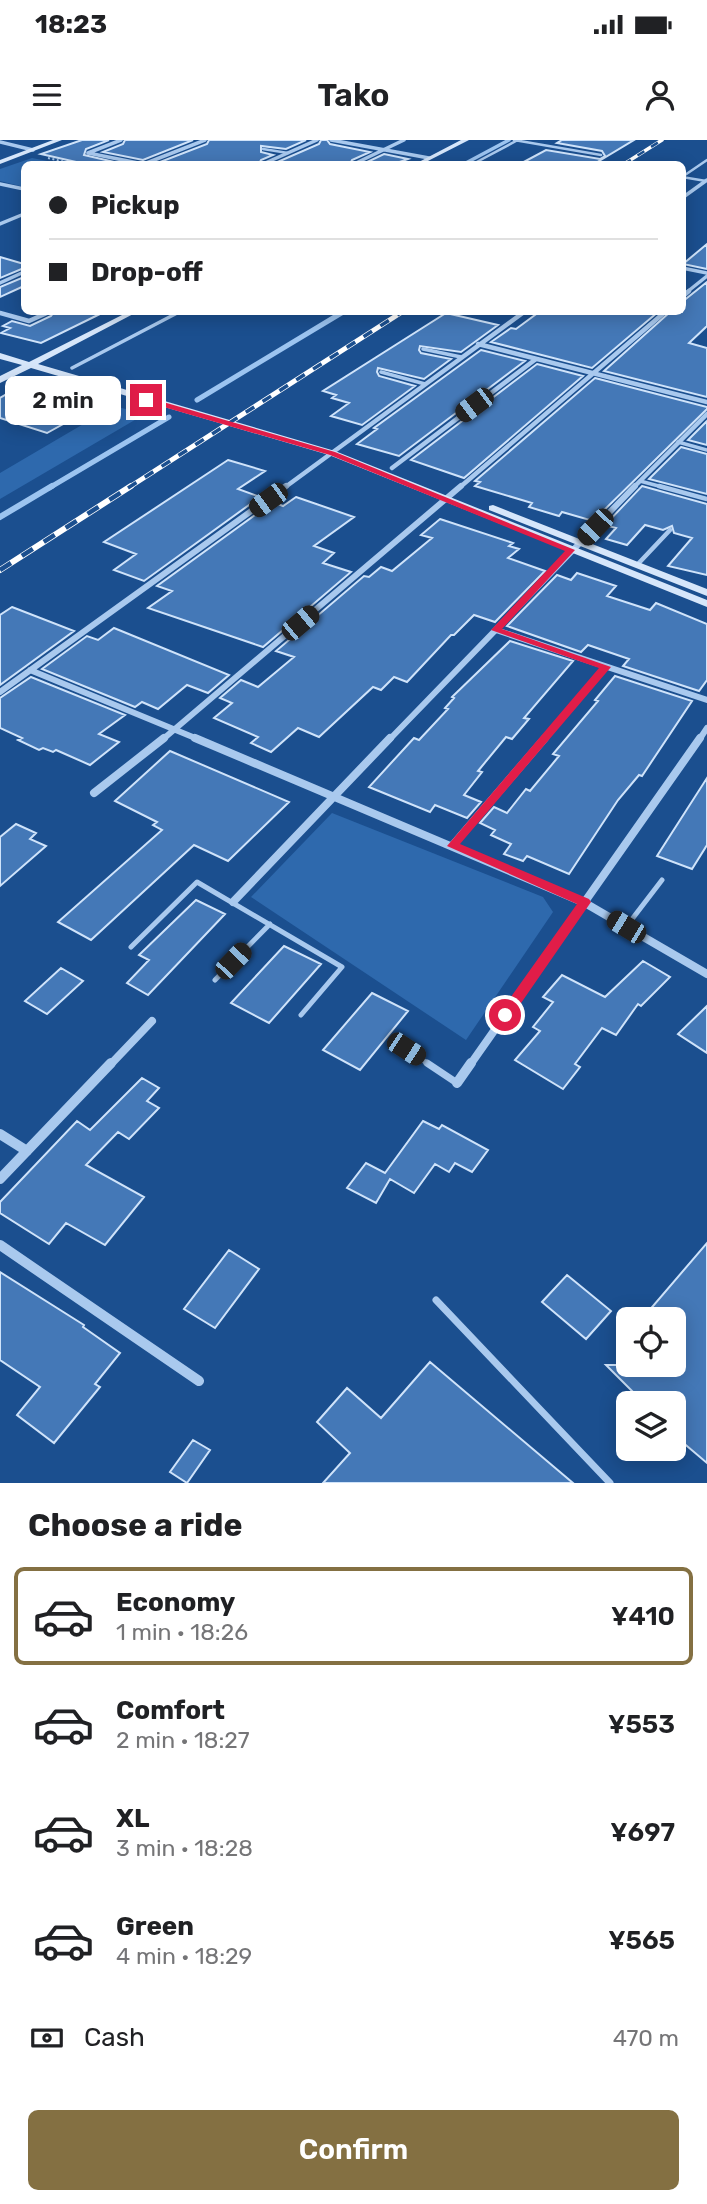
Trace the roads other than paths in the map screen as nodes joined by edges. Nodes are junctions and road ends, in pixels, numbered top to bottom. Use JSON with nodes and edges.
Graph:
{"nodes":[{"id":1,"x":59,"y":140,"type":"edge"},
{"id":2,"x":121,"y":140,"type":"edge"},
{"id":3,"x":205,"y":140,"type":"edge"},
{"id":4,"x":317,"y":140,"type":"edge"},
{"id":5,"x":331,"y":140,"type":"edge"},
{"id":6,"x":404,"y":140,"type":"edge"},
{"id":7,"x":466,"y":140,"type":"edge"},
{"id":8,"x":516,"y":140,"type":"edge"},
{"id":9,"x":0,"y":142,"type":"edge"},
{"id":10,"x":33,"y":149,"type":"junction"},
{"id":11,"x":263,"y":149,"type":"dead end"},
{"id":12,"x":384,"y":150,"type":"junction"},
{"id":13,"x":288,"y":153,"type":"junction"},
{"id":14,"x":601,"y":155,"type":"dead end"},
{"id":15,"x":429,"y":158,"type":"junction"},
{"id":16,"x":707,"y":160,"type":"edge"},
{"id":17,"x":129,"y":161,"type":"edge"},
{"id":18,"x":152,"y":161,"type":"edge"},
{"id":19,"x":270,"y":161,"type":"edge"},
{"id":20,"x":360,"y":161,"type":"edge"},
{"id":21,"x":424,"y":161,"type":"edge"},
{"id":22,"x":478,"y":161,"type":"edge"},
{"id":23,"x":0,"y":162,"type":"edge"},
{"id":24,"x":686,"y":174,"type":"edge"},
{"id":25,"x":686,"y":178,"type":"edge"},
{"id":26,"x":706,"y":182,"type":"edge"},
{"id":27,"x":0,"y":185,"type":"edge"},
{"id":28,"x":21,"y":188,"type":"edge"},
{"id":29,"x":686,"y":195,"type":"edge"},
{"id":30,"x":21,"y":215,"type":"edge"},
{"id":31,"x":0,"y":224,"type":"edge"},
{"id":32,"x":686,"y":269,"type":"edge"},
{"id":33,"x":21,"y":273,"type":"edge"},
{"id":34,"x":707,"y":275,"type":"edge"},
{"id":35,"x":0,"y":282,"type":"edge"},
{"id":36,"x":686,"y":293,"type":"edge"},
{"id":37,"x":0,"y":313,"type":"edge"},
{"id":38,"x":42,"y":315,"type":"edge"},
{"id":39,"x":127,"y":315,"type":"edge"},
{"id":40,"x":173,"y":315,"type":"edge"},
{"id":41,"x":520,"y":315,"type":"edge"},
{"id":42,"x":661,"y":315,"type":"edge"},
{"id":43,"x":478,"y":344,"type":"junction"},
{"id":44,"x":0,"y":347,"type":"edge"},
{"id":45,"x":424,"y":349,"type":"dead end"},
{"id":46,"x":0,"y":356,"type":"edge"},
{"id":47,"x":461,"y":357,"type":"junction"},
{"id":48,"x":536,"y":359,"type":"junction"},
{"id":49,"x":35,"y":361,"type":"junction"},
{"id":50,"x":72,"y":368,"type":"junction"},
{"id":51,"x":381,"y":372,"type":"dead end"},
{"id":52,"x":593,"y":373,"type":"junction"},
{"id":53,"x":0,"y":380,"type":"edge"},
{"id":54,"x":425,"y":384,"type":"junction"},
{"id":55,"x":707,"y":402,"type":"edge"},
{"id":56,"x":707,"y":414,"type":"edge"},
{"id":57,"x":678,"y":442,"type":"junction"},
{"id":58,"x":336,"y":450,"type":"junction"},
{"id":59,"x":707,"y":450,"type":"edge"},
{"id":60,"x":392,"y":468,"type":"junction"},
{"id":61,"x":640,"y":481,"type":"junction"},
{"id":62,"x":449,"y":496,"type":"junction"},
{"id":63,"x":707,"y":499,"type":"edge"},
{"id":64,"x":670,"y":530,"type":"dead end"},
{"id":65,"x":580,"y":542,"type":"junction"},
{"id":66,"x":571,"y":550,"type":"junction"},
{"id":67,"x":637,"y":565,"type":"junction"},
{"id":68,"x":707,"y":593,"type":"edge"},
{"id":69,"x":707,"y":604,"type":"edge"},
{"id":70,"x":496,"y":630,"type":"junction"},
{"id":71,"x":606,"y":667,"type":"junction"},
{"id":72,"x":30,"y":670,"type":"junction"},
{"id":73,"x":0,"y":692,"type":"edge"},
{"id":74,"x":707,"y":700,"type":"edge"},
{"id":75,"x":707,"y":729,"type":"edge"},
{"id":76,"x":175,"y":730,"type":"junction"},
{"id":77,"x":94,"y":793,"type":"dead end"},
{"id":78,"x":333,"y":795,"type":"junction"},
{"id":79,"x":452,"y":846,"type":"junction"},
{"id":80,"x":662,"y":880,"type":"dead end"},
{"id":81,"x":233,"y":902,"type":"junction"},
{"id":82,"x":585,"y":902,"type":"junction"},
{"id":83,"x":270,"y":924,"type":"junction"},
{"id":84,"x":626,"y":927,"type":"junction"},
{"id":85,"x":131,"y":947,"type":"dead end"},
{"id":86,"x":707,"y":974,"type":"edge"},
{"id":87,"x":215,"y":980,"type":"dead end"},
{"id":88,"x":301,"y":1016,"type":"dead end"},
{"id":89,"x":152,"y":1021,"type":"dead end"},
{"id":90,"x":406,"y":1049,"type":"dead end"},
{"id":91,"x":457,"y":1083,"type":"joint"},
{"id":92,"x":0,"y":1134,"type":"edge"},
{"id":93,"x":27,"y":1151,"type":"junction"},
{"id":94,"x":0,"y":1179,"type":"edge"},
{"id":95,"x":0,"y":1245,"type":"edge"},
{"id":96,"x":436,"y":1300,"type":"dead end"},
{"id":97,"x":199,"y":1381,"type":"dead end"},
{"id":98,"x":610,"y":1483,"type":"edge"}],
"edges":[{"from":1,"to":10,"type":"street"},
{"from":2,"to":17,"type":"street"},
{"from":3,"to":18,"type":"street"},
{"from":4,"to":13,"type":"street"},
{"from":5,"to":12,"type":"street"},
{"from":6,"to":12,"type":"street"},
{"from":7,"to":15,"type":"street"},
{"from":8,"to":14,"type":"lane"},
{"from":8,"to":22,"type":"lane"},
{"from":9,"to":10,"type":"street"},
{"from":10,"to":23,"type":"street"},
{"from":11,"to":13,"type":"lane"},
{"from":12,"to":15,"type":"street"},
{"from":12,"to":20,"type":"street"},
{"from":13,"to":19,"type":"street"},
{"from":15,"to":21,"type":"street"},
{"from":16,"to":24,"type":"lane"},
{"from":25,"to":26,"type":"lane"},
{"from":26,"to":29,"type":"street"},
{"from":27,"to":28,"type":"street"},
{"from":30,"to":31,"type":"street"},
{"from":32,"to":34,"type":"street"},
{"from":33,"to":35,"type":"street"},
{"from":34,"to":36,"type":"street"},
{"from":37,"to":38,"type":"street"},
{"from":39,"to":49,"type":"street"},
{"from":40,"to":50,"type":"lane"},
{"from":41,"to":43,"type":"street"},
{"from":42,"to":52,"type":"street"},
{"from":43,"to":47,"type":"street"},
{"from":43,"to":48,"type":"street"},
{"from":44,"to":49,"type":"street"},
{"from":45,"to":47,"type":"lane"},
{"from":46,"to":49,"type":"street"},
{"from":47,"to":54,"type":"street"},
{"from":48,"to":52,"type":"street"},
{"from":48,"to":60,"type":"street"},
{"from":49,"to":50,"type":"street"},
{"from":49,"to":53,"type":"street"},
{"from":49,"to":58,"type":"street"},
{"from":50,"to":58,"type":"street"},
{"from":51,"to":54,"type":"lane"},
{"from":52,"to":55,"type":"street"},
{"from":52,"to":62,"type":"street"},
{"from":54,"to":58,"type":"street"},
{"from":56,"to":57,"type":"street"},
{"from":57,"to":59,"type":"lane"},
{"from":57,"to":61,"type":"street"},
{"from":58,"to":60,"type":"street"},
{"from":58,"to":62,"type":"street"},
{"from":58,"to":72,"type":"street"},
{"from":60,"to":62,"type":"street"},
{"from":61,"to":63,"type":"lane"},
{"from":61,"to":65,"type":"street"},
{"from":62,"to":65,"type":"street"},
{"from":62,"to":66,"type":"street"},
{"from":62,"to":76,"type":"street"},
{"from":64,"to":67,"type":"lane"},
{"from":65,"to":66,"type":"street"},
{"from":65,"to":67,"type":"street"},
{"from":66,"to":69,"type":"street"},
{"from":66,"to":70,"type":"street"},
{"from":67,"to":68,"type":"street"},
{"from":70,"to":71,"type":"street"},
{"from":70,"to":78,"type":"street"},
{"from":71,"to":74,"type":"street"},
{"from":71,"to":79,"type":"street"},
{"from":72,"to":73,"type":"street"},
{"from":72,"to":76,"type":"street"},
{"from":75,"to":82,"type":"street"},
{"from":76,"to":77,"type":"street"},
{"from":76,"to":78,"type":"street"},
{"from":78,"to":79,"type":"street"},
{"from":78,"to":81,"type":"street"},
{"from":79,"to":82,"type":"street"},
{"from":80,"to":84,"type":"lane"},
{"from":81,"to":83,"type":"lane"},
{"from":81,"to":85,"type":"lane"},
{"from":82,"to":84,"type":"street"},
{"from":82,"to":91,"type":"street"},
{"from":83,"to":87,"type":"lane"},
{"from":83,"to":88,"type":"lane"},
{"from":84,"to":86,"type":"street"},
{"from":89,"to":93,"type":"street"},
{"from":90,"to":91,"type":"lane"},
{"from":92,"to":93,"type":"street"},
{"from":93,"to":94,"type":"street"},
{"from":95,"to":97,"type":"street"},
{"from":96,"to":98,"type":"lane"}]}
